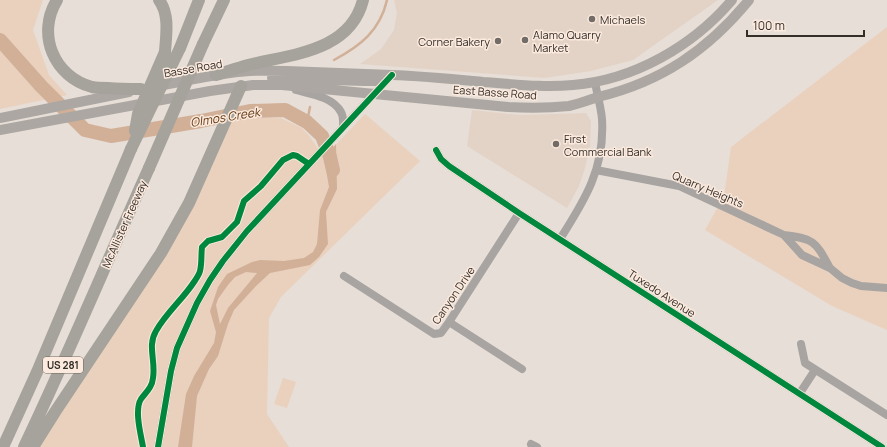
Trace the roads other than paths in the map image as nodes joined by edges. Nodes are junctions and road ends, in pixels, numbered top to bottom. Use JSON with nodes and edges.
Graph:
{"nodes":[{"id":1,"x":57,"y":0,"type":"edge"},
{"id":2,"x":159,"y":0,"type":"edge"},
{"id":3,"x":199,"y":0,"type":"edge"},
{"id":4,"x":224,"y":0,"type":"edge"},
{"id":5,"x":228,"y":0,"type":"edge"},
{"id":6,"x":363,"y":0,"type":"edge"},
{"id":7,"x":732,"y":0,"type":"edge"},
{"id":8,"x":749,"y":0,"type":"edge"},
{"id":9,"x":212,"y":25,"type":"junction"},
{"id":10,"x":216,"y":75,"type":"junction"},
{"id":11,"x":392,"y":75,"type":"junction"},
{"id":12,"x":595,"y":82,"type":"junction"},
{"id":13,"x":282,"y":85,"type":"junction"},
{"id":14,"x":241,"y":86,"type":"junction"},
{"id":15,"x":141,"y":89,"type":"junction"},
{"id":16,"x":198,"y":93,"type":"junction"},
{"id":17,"x":374,"y":94,"type":"junction"},
{"id":18,"x":598,"y":97,"type":"junction"},
{"id":19,"x":0,"y":118,"type":"edge"},
{"id":20,"x":342,"y":129,"type":"junction"},
{"id":21,"x":0,"y":130,"type":"edge"},
{"id":22,"x":131,"y":149,"type":"junction"},
{"id":23,"x":436,"y":150,"type":"dead end"},
{"id":24,"x":596,"y":170,"type":"junction"},
{"id":25,"x":519,"y":213,"type":"junction"},
{"id":26,"x":784,"y":235,"type":"junction"},
{"id":27,"x":560,"y":239,"type":"junction"},
{"id":28,"x":830,"y":268,"type":"junction"},
{"id":29,"x":344,"y":276,"type":"dead end"},
{"id":30,"x":887,"y":288,"type":"edge"},
{"id":31,"x":449,"y":322,"type":"junction"},
{"id":32,"x":801,"y":344,"type":"dead end"},
{"id":33,"x":522,"y":369,"type":"dead end"},
{"id":34,"x":815,"y":370,"type":"junction"},
{"id":35,"x":800,"y":393,"type":"junction"},
{"id":36,"x":887,"y":415,"type":"edge"},
{"id":37,"x":3,"y":447,"type":"edge"},
{"id":38,"x":24,"y":447,"type":"edge"},
{"id":39,"x":33,"y":447,"type":"edge"},
{"id":40,"x":158,"y":447,"type":"edge"},
{"id":41,"x":882,"y":447,"type":"edge"}],
"edges":[{"from":1,"to":15,"type":"highway"},
{"from":2,"to":22,"type":"highway","bridge":true},
{"from":3,"to":22,"type":"highway","name":"McAllister Freeway","number":"US 281","bridge":true},
{"from":4,"to":9,"type":"highway","name":"McAllister Freeway","number":"US 281"},
{"from":5,"to":9,"type":"highway"},
{"from":6,"to":10,"type":"highway"},
{"from":7,"to":12,"type":"main road","name":"East Basse Road"},
{"from":8,"to":18,"type":"main road","name":"East Basse Road"},
{"from":9,"to":38,"type":"highway","name":"McAllister Freeway","number":"US 281","bridge":true},
{"from":10,"to":11,"type":"main road","name":"Basse Road"},
{"from":10,"to":15,"type":"main road","name":"Basse Road"},
{"from":11,"to":12,"type":"main road","name":"East Basse Road"},
{"from":11,"to":16,"type":"main road"},
{"from":11,"to":17,"type":"street"},
{"from":12,"to":18,"type":"street"},
{"from":13,"to":14,"type":"main road"},
{"from":13,"to":17,"type":"main road"},
{"from":13,"to":20,"type":"street"},
{"from":14,"to":16,"type":"main road"},
{"from":14,"to":39,"type":"highway"},
{"from":15,"to":19,"type":"main road","name":"Basse Road"},
{"from":16,"to":21,"type":"main road"},
{"from":17,"to":18,"type":"main road","name":"East Basse Road"},
{"from":17,"to":20,"type":"street"},
{"from":18,"to":24,"type":"street"},
{"from":20,"to":40,"type":"street"},
{"from":22,"to":37,"type":"highway","name":"McAllister Freeway","number":"US 281"},
{"from":23,"to":25,"type":"street","name":"Tuxedo Avenue"},
{"from":24,"to":26,"type":"street","name":"Quarry Heights"},
{"from":24,"to":27,"type":"street"},
{"from":25,"to":27,"type":"street","name":"Tuxedo Avenue"},
{"from":25,"to":31,"type":"street","name":"Canyon Drive"},
{"from":26,"to":28,"type":"street","name":"Quarry Heights"},
{"from":26,"to":28,"type":"street","name":"Quarry Heights"},
{"from":27,"to":35,"type":"street","name":"Tuxedo Avenue"},
{"from":28,"to":30,"type":"street","name":"Quarry Heights"},
{"from":29,"to":31,"type":"street","name":"Canyon Drive"},
{"from":31,"to":33,"type":"street"},
{"from":32,"to":34,"type":"street"},
{"from":34,"to":35,"type":"street"},
{"from":34,"to":36,"type":"street"},
{"from":35,"to":41,"type":"street","name":"Tuxedo Avenue"}]}
